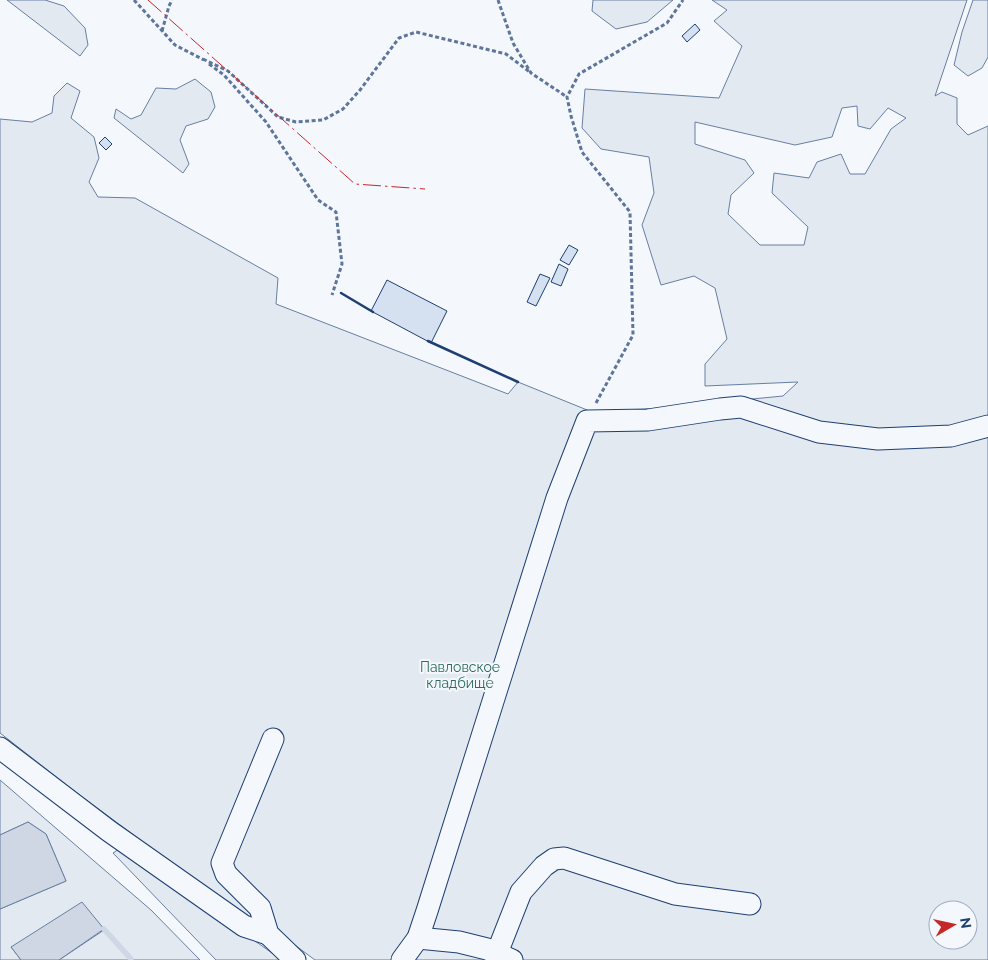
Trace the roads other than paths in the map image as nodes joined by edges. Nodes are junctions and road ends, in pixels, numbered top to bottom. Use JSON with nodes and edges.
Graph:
{"nodes":[{"id":1,"x":988,"y":426,"type":"edge"},
{"id":2,"x":273,"y":739,"type":"dead end"},
{"id":3,"x":0,"y":748,"type":"edge"},
{"id":4,"x":750,"y":904,"type":"dead end"},
{"id":5,"x":268,"y":934,"type":"junction"},
{"id":6,"x":418,"y":938,"type":"junction"},
{"id":7,"x":504,"y":957,"type":"edge"},
{"id":8,"x":295,"y":960,"type":"edge"},
{"id":9,"x":402,"y":960,"type":"edge"}],
"edges":[{"from":1,"to":6,"type":"lane"},
{"from":2,"to":5,"type":"lane"},
{"from":3,"to":5,"type":"lane"},
{"from":4,"to":7,"type":"lane"},
{"from":5,"to":8,"type":"lane"},
{"from":6,"to":7,"type":"lane"},
{"from":6,"to":9,"type":"lane"}]}
